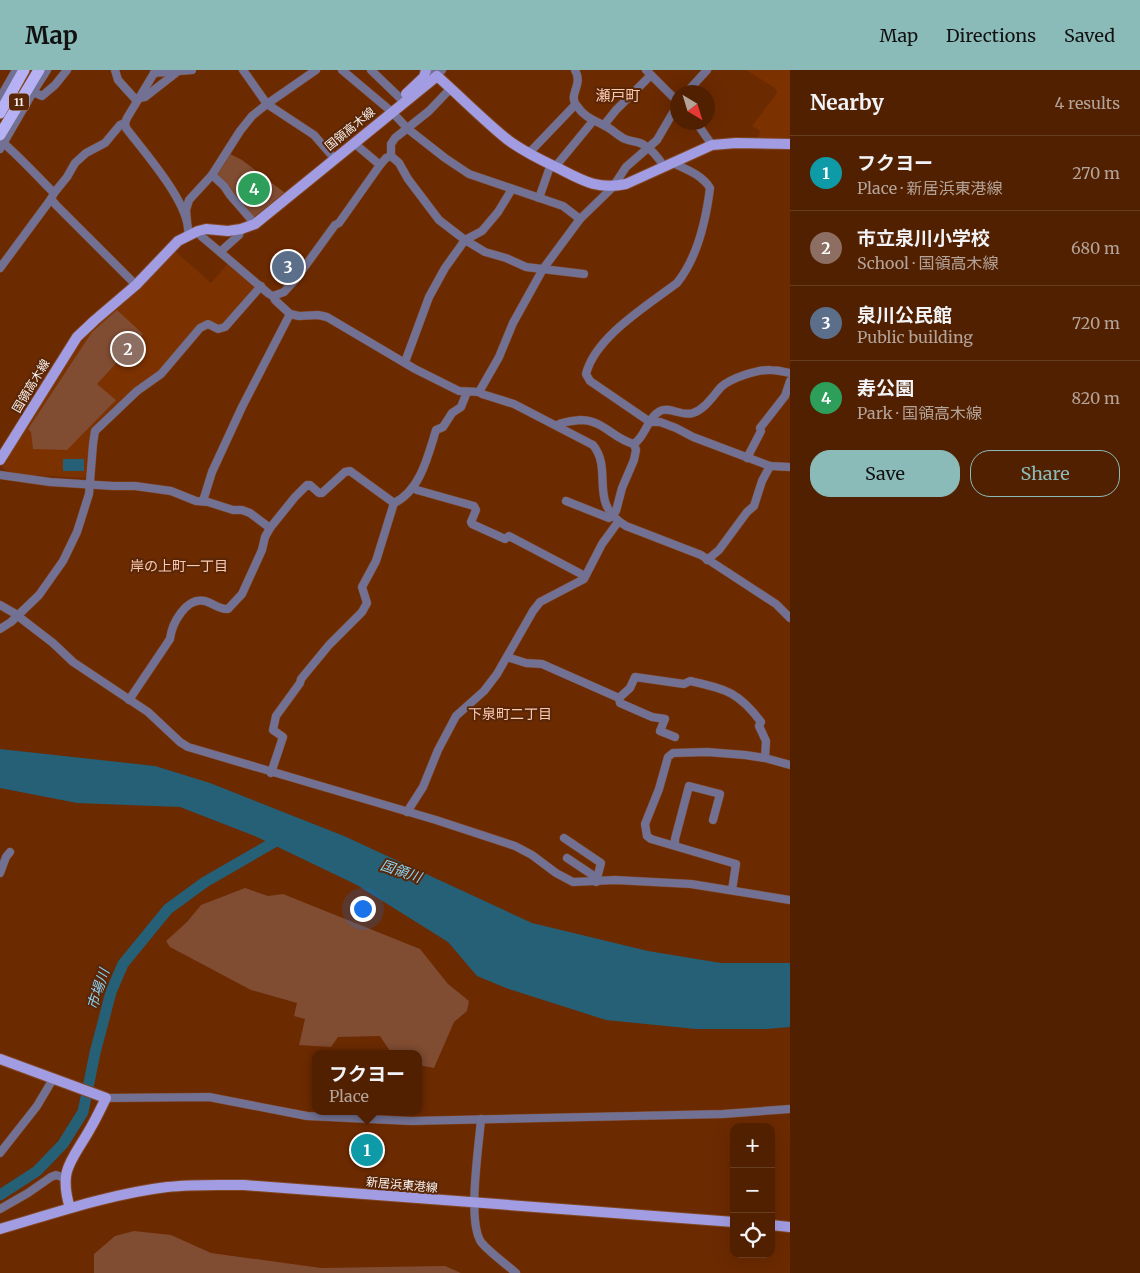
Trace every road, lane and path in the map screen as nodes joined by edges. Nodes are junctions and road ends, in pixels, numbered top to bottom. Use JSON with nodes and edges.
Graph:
{"nodes":[{"id":1,"x":16,"y":70,"type":"edge"},
{"id":2,"x":24,"y":70,"type":"edge"},
{"id":3,"x":39,"y":70,"type":"edge"},
{"id":4,"x":47,"y":70,"type":"edge"},
{"id":5,"x":67,"y":70,"type":"edge"},
{"id":6,"x":115,"y":70,"type":"edge"},
{"id":7,"x":192,"y":70,"type":"edge"},
{"id":8,"x":243,"y":70,"type":"edge"},
{"id":9,"x":316,"y":70,"type":"edge"},
{"id":10,"x":342,"y":70,"type":"edge"},
{"id":11,"x":371,"y":70,"type":"edge"},
{"id":12,"x":426,"y":70,"type":"edge"},
{"id":13,"x":575,"y":70,"type":"edge"},
{"id":14,"x":707,"y":70,"type":"edge"},
{"id":15,"x":155,"y":71,"type":"edge"},
{"id":16,"x":177,"y":72,"type":"junction"},
{"id":17,"x":437,"y":72,"type":"edge"},
{"id":18,"x":648,"y":73,"type":"edge"},
{"id":19,"x":693,"y":85,"type":"edge"},
{"id":20,"x":451,"y":88,"type":"junction"},
{"id":21,"x":33,"y":92,"type":"junction"},
{"id":22,"x":670,"y":95,"type":"edge"},
{"id":23,"x":0,"y":98,"type":"edge"},
{"id":24,"x":138,"y":100,"type":"junction"},
{"id":25,"x":267,"y":104,"type":"junction"},
{"id":26,"x":575,"y":105,"type":"junction"},
{"id":27,"x":397,"y":106,"type":"junction"},
{"id":28,"x":0,"y":113,"type":"edge"},
{"id":29,"x":670,"y":116,"type":"edge"},
{"id":30,"x":593,"y":121,"type":"junction"},
{"id":31,"x":125,"y":123,"type":"junction"},
{"id":32,"x":604,"y":125,"type":"junction"},
{"id":33,"x":408,"y":129,"type":"junction"},
{"id":34,"x":702,"y":130,"type":"edge"},
{"id":35,"x":1,"y":142,"type":"edge"},
{"id":36,"x":354,"y":143,"type":"junction"},
{"id":37,"x":790,"y":144,"type":"edge"},
{"id":38,"x":712,"y":145,"type":"junction"},
{"id":39,"x":648,"y":147,"type":"junction"},
{"id":40,"x":529,"y":153,"type":"junction"},
{"id":41,"x":392,"y":156,"type":"junction"},
{"id":42,"x":334,"y":158,"type":"junction"},
{"id":43,"x":380,"y":165,"type":"junction"},
{"id":44,"x":668,"y":165,"type":"junction"},
{"id":45,"x":553,"y":166,"type":"junction"},
{"id":46,"x":212,"y":175,"type":"junction"},
{"id":47,"x":613,"y":187,"type":"junction"},
{"id":48,"x":512,"y":189,"type":"junction"},
{"id":49,"x":53,"y":196,"type":"junction"},
{"id":50,"x":539,"y":198,"type":"junction"},
{"id":51,"x":580,"y":219,"type":"junction"},
{"id":52,"x":187,"y":221,"type":"junction"},
{"id":53,"x":255,"y":224,"type":"junction"},
{"id":54,"x":241,"y":229,"type":"junction"},
{"id":55,"x":193,"y":232,"type":"junction"},
{"id":56,"x":464,"y":240,"type":"junction"},
{"id":57,"x":220,"y":252,"type":"junction"},
{"id":58,"x":0,"y":268,"type":"edge"},
{"id":59,"x":543,"y":269,"type":"junction"},
{"id":60,"x":584,"y":274,"type":"dead end"},
{"id":61,"x":136,"y":285,"type":"junction"},
{"id":62,"x":261,"y":286,"type":"junction"},
{"id":63,"x":273,"y":296,"type":"junction"},
{"id":64,"x":290,"y":314,"type":"junction"},
{"id":65,"x":405,"y":362,"type":"junction"},
{"id":66,"x":790,"y":373,"type":"edge"},
{"id":67,"x":790,"y":381,"type":"edge"},
{"id":68,"x":467,"y":392,"type":"junction"},
{"id":69,"x":479,"y":392,"type":"junction"},
{"id":70,"x":650,"y":422,"type":"junction"},
{"id":71,"x":557,"y":426,"type":"junction"},
{"id":72,"x":634,"y":444,"type":"junction"},
{"id":73,"x":748,"y":458,"type":"junction"},
{"id":74,"x":0,"y":460,"type":"edge"},
{"id":75,"x":770,"y":466,"type":"junction"},
{"id":76,"x":790,"y":467,"type":"edge"},
{"id":77,"x":0,"y":475,"type":"edge"},
{"id":78,"x":90,"y":484,"type":"junction"},
{"id":79,"x":413,"y":488,"type":"junction"},
{"id":80,"x":203,"y":501,"type":"junction"},
{"id":81,"x":566,"y":501,"type":"dead end"},
{"id":82,"x":394,"y":504,"type":"junction"},
{"id":83,"x":615,"y":518,"type":"junction"},
{"id":84,"x":270,"y":528,"type":"junction"},
{"id":85,"x":707,"y":560,"type":"junction"},
{"id":86,"x":585,"y":576,"type":"junction"},
{"id":87,"x":0,"y":605,"type":"edge"},
{"id":88,"x":18,"y":616,"type":"junction"},
{"id":89,"x":790,"y":618,"type":"edge"},
{"id":90,"x":0,"y":629,"type":"edge"},
{"id":91,"x":507,"y":657,"type":"junction"},
{"id":92,"x":618,"y":698,"type":"junction"},
{"id":93,"x":129,"y":700,"type":"junction"},
{"id":94,"x":675,"y":737,"type":"dead end"},
{"id":95,"x":765,"y":758,"type":"junction"},
{"id":96,"x":790,"y":765,"type":"edge"},
{"id":97,"x":271,"y":773,"type":"junction"},
{"id":98,"x":407,"y":812,"type":"junction"},
{"id":99,"x":713,"y":820,"type":"dead end"},
{"id":100,"x":564,"y":838,"type":"dead end"},
{"id":101,"x":675,"y":845,"type":"junction"},
{"id":102,"x":10,"y":852,"type":"dead end"},
{"id":103,"x":567,"y":858,"type":"dead end"},
{"id":104,"x":0,"y":873,"type":"edge"},
{"id":105,"x":596,"y":880,"type":"junction"},
{"id":106,"x":732,"y":890,"type":"junction"},
{"id":107,"x":790,"y":900,"type":"edge"},
{"id":108,"x":0,"y":1059,"type":"edge"},
{"id":109,"x":55,"y":1079,"type":"junction"},
{"id":110,"x":103,"y":1096,"type":"junction"},
{"id":111,"x":790,"y":1109,"type":"edge"},
{"id":112,"x":481,"y":1119,"type":"junction"},
{"id":113,"x":0,"y":1153,"type":"edge"},
{"id":114,"x":65,"y":1178,"type":"junction"},
{"id":115,"x":474,"y":1204,"type":"junction"},
{"id":116,"x":70,"y":1208,"type":"junction"},
{"id":117,"x":0,"y":1209,"type":"edge"},
{"id":118,"x":730,"y":1222,"type":"edge"},
{"id":119,"x":775,"y":1225,"type":"edge"},
{"id":120,"x":790,"y":1226,"type":"edge"},
{"id":121,"x":0,"y":1229,"type":"edge"},
{"id":122,"x":516,"y":1273,"type":"edge"}],
"edges":[{"from":1,"to":23,"type":"street"},
{"from":2,"to":28,"type":"highway","number":"11"},
{"from":3,"to":35,"type":"highway","number":"11"},
{"from":4,"to":21,"type":"street"},
{"from":5,"to":21,"type":"street"},
{"from":6,"to":24,"type":"street"},
{"from":7,"to":16,"type":"street"},
{"from":8,"to":25,"type":"street"},
{"from":9,"to":25,"type":"street"},
{"from":10,"to":27,"type":"street"},
{"from":11,"to":27,"type":"street"},
{"from":12,"to":27,"type":"main road"},
{"from":13,"to":26,"type":"street"},
{"from":14,"to":19,"type":"street"},
{"from":15,"to":16,"type":"street"},
{"from":15,"to":24,"type":"street"},
{"from":16,"to":24,"type":"street"},
{"from":17,"to":20,"type":"main road","name":"国領高木線"},
{"from":17,"to":27,"type":"main road","name":"国領高木線"},
{"from":18,"to":22,"type":"street"},
{"from":18,"to":32,"type":"street"},
{"from":20,"to":33,"type":"street"},
{"from":20,"to":40,"type":"main road","name":"国領高木線"},
{"from":21,"to":35,"type":"street"},
{"from":24,"to":31,"type":"street"},
{"from":25,"to":42,"type":"street"},
{"from":25,"to":46,"type":"street"},
{"from":26,"to":30,"type":"street"},
{"from":26,"to":40,"type":"street"},
{"from":27,"to":33,"type":"street"},
{"from":27,"to":36,"type":"main road","name":"国領高木線"},
{"from":29,"to":39,"type":"street"},
{"from":30,"to":32,"type":"street"},
{"from":30,"to":45,"type":"street"},
{"from":31,"to":49,"type":"street"},
{"from":31,"to":52,"type":"street"},
{"from":32,"to":39,"type":"street"},
{"from":33,"to":41,"type":"street"},
{"from":33,"to":48,"type":"street"},
{"from":34,"to":38,"type":"street"},
{"from":35,"to":49,"type":"street"},
{"from":36,"to":42,"type":"main road","name":"国領高木線"},
{"from":36,"to":43,"type":"street"},
{"from":37,"to":38,"type":"main road","name":"国領高木線"},
{"from":38,"to":44,"type":"main road","name":"国領高木線"},
{"from":39,"to":44,"type":"street"},
{"from":39,"to":47,"type":"street"},
{"from":40,"to":45,"type":"main road","name":"国領高木線"},
{"from":41,"to":43,"type":"street"},
{"from":41,"to":56,"type":"street"},
{"from":42,"to":53,"type":"main road","name":"国領高木線"},
{"from":43,"to":63,"type":"street"},
{"from":44,"to":47,"type":"main road","name":"国領高木線"},
{"from":44,"to":70,"type":"street"},
{"from":45,"to":47,"type":"main road","name":"国領高木線"},
{"from":45,"to":50,"type":"street"},
{"from":46,"to":52,"type":"street"},
{"from":46,"to":53,"type":"street"},
{"from":47,"to":51,"type":"street"},
{"from":48,"to":50,"type":"street"},
{"from":48,"to":56,"type":"street"},
{"from":49,"to":58,"type":"street"},
{"from":49,"to":61,"type":"street"},
{"from":50,"to":51,"type":"street"},
{"from":51,"to":59,"type":"street"},
{"from":52,"to":55,"type":"street"},
{"from":53,"to":54,"type":"main road","name":"国領高木線"},
{"from":54,"to":55,"type":"main road","name":"国領高木線"},
{"from":54,"to":57,"type":"street"},
{"from":55,"to":57,"type":"street"},
{"from":55,"to":61,"type":"main road","name":"国領高木線"},
{"from":56,"to":59,"type":"street"},
{"from":56,"to":65,"type":"street"},
{"from":57,"to":62,"type":"street"},
{"from":59,"to":60,"type":"street"},
{"from":59,"to":69,"type":"street"},
{"from":61,"to":74,"type":"main road","name":"国領高木線"},
{"from":62,"to":63,"type":"street"},
{"from":62,"to":78,"type":"street"},
{"from":63,"to":64,"type":"street"},
{"from":64,"to":65,"type":"street"},
{"from":64,"to":80,"type":"street"},
{"from":65,"to":68,"type":"street"},
{"from":66,"to":70,"type":"street"},
{"from":67,"to":73,"type":"street"},
{"from":68,"to":69,"type":"street"},
{"from":68,"to":79,"type":"street"},
{"from":69,"to":71,"type":"street"},
{"from":70,"to":72,"type":"street"},
{"from":70,"to":73,"type":"street"},
{"from":71,"to":72,"type":"street"},
{"from":71,"to":83,"type":"street"},
{"from":72,"to":83,"type":"street"},
{"from":73,"to":75,"type":"street"},
{"from":75,"to":76,"type":"street"},
{"from":75,"to":85,"type":"street"},
{"from":77,"to":78,"type":"street"},
{"from":78,"to":80,"type":"street"},
{"from":78,"to":88,"type":"street"},
{"from":79,"to":82,"type":"street"},
{"from":79,"to":86,"type":"street"},
{"from":80,"to":84,"type":"street"},
{"from":81,"to":83,"type":"street"},
{"from":82,"to":84,"type":"street"},
{"from":82,"to":97,"type":"street"},
{"from":83,"to":85,"type":"street"},
{"from":83,"to":86,"type":"street"},
{"from":84,"to":93,"type":"street"},
{"from":85,"to":89,"type":"street"},
{"from":86,"to":91,"type":"street"},
{"from":87,"to":88,"type":"street"},
{"from":88,"to":90,"type":"street"},
{"from":88,"to":93,"type":"street"},
{"from":91,"to":92,"type":"street"},
{"from":91,"to":98,"type":"street"},
{"from":92,"to":94,"type":"street"},
{"from":92,"to":95,"type":"street"},
{"from":93,"to":97,"type":"street"},
{"from":95,"to":96,"type":"street"},
{"from":95,"to":101,"type":"street"},
{"from":97,"to":98,"type":"street"},
{"from":98,"to":105,"type":"street"},
{"from":99,"to":101,"type":"street"},
{"from":100,"to":105,"type":"street"},
{"from":101,"to":106,"type":"street"},
{"from":102,"to":104,"type":"street"},
{"from":103,"to":105,"type":"street"},
{"from":105,"to":106,"type":"street"},
{"from":106,"to":107,"type":"street"},
{"from":108,"to":109,"type":"main road"},
{"from":109,"to":110,"type":"main road"},
{"from":109,"to":113,"type":"street"},
{"from":110,"to":112,"type":"street"},
{"from":110,"to":114,"type":"main road"},
{"from":111,"to":112,"type":"street"},
{"from":112,"to":115,"type":"street"},
{"from":114,"to":116,"type":"main road"},
{"from":114,"to":117,"type":"street"},
{"from":115,"to":116,"type":"main road","name":"新居浜東港線"},
{"from":115,"to":118,"type":"main road","name":"新居浜東港線"},
{"from":115,"to":122,"type":"street"},
{"from":116,"to":121,"type":"main road","name":"新居浜東港線"},
{"from":119,"to":120,"type":"main road"}]}
